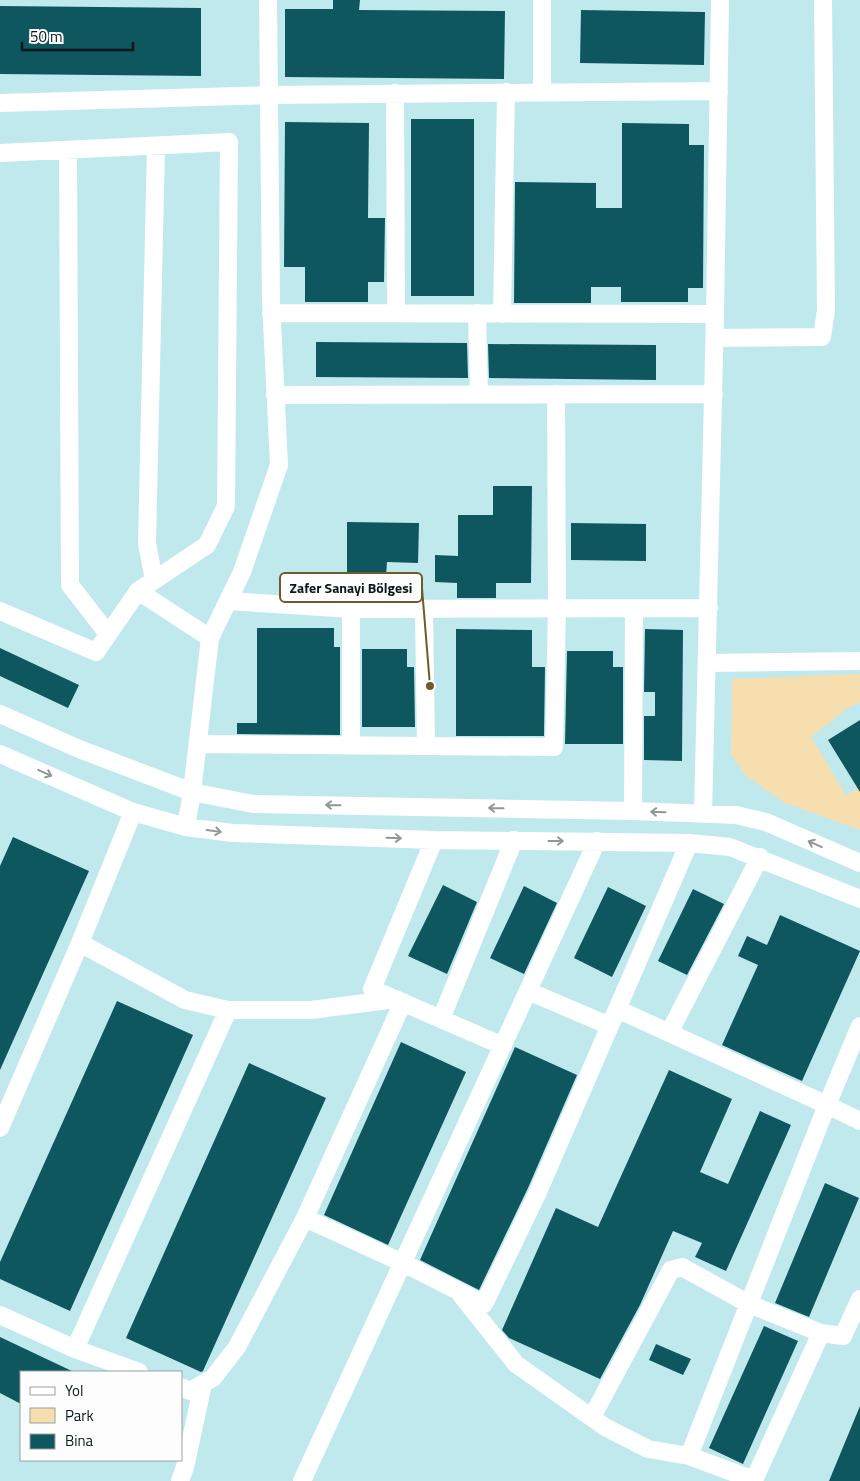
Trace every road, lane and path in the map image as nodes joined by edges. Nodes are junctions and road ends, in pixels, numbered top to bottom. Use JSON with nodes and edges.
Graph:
{"nodes":[{"id":1,"x":268,"y":0,"type":"edge"},
{"id":2,"x":542,"y":0,"type":"edge"},
{"id":3,"x":720,"y":0,"type":"edge"},
{"id":4,"x":823,"y":0,"type":"edge"},
{"id":5,"x":719,"y":91,"type":"junction"},
{"id":6,"x":506,"y":92,"type":"junction"},
{"id":7,"x":542,"y":92,"type":"junction"},
{"id":8,"x":395,"y":93,"type":"junction"},
{"id":9,"x":269,"y":94,"type":"junction"},
{"id":10,"x":0,"y":103,"type":"edge"},
{"id":11,"x":156,"y":146,"type":"junction"},
{"id":12,"x":68,"y":150,"type":"junction"},
{"id":13,"x":0,"y":153,"type":"edge"},
{"id":14,"x":272,"y":313,"type":"junction"},
{"id":15,"x":396,"y":313,"type":"junction"},
{"id":16,"x":477,"y":314,"type":"junction"},
{"id":17,"x":502,"y":314,"type":"junction"},
{"id":18,"x":716,"y":314,"type":"junction"},
{"id":19,"x":715,"y":338,"type":"junction"},
{"id":20,"x":556,"y":394,"type":"junction"},
{"id":21,"x":714,"y":394,"type":"junction"},
{"id":22,"x":275,"y":395,"type":"junction"},
{"id":23,"x":479,"y":395,"type":"junction"},
{"id":24,"x":154,"y":580,"type":"junction"},
{"id":25,"x":138,"y":591,"type":"junction"},
{"id":26,"x":228,"y":602,"type":"junction"},
{"id":27,"x":709,"y":608,"type":"junction"},
{"id":28,"x":351,"y":609,"type":"junction"},
{"id":29,"x":424,"y":609,"type":"junction"},
{"id":30,"x":557,"y":609,"type":"junction"},
{"id":31,"x":634,"y":609,"type":"junction"},
{"id":32,"x":0,"y":611,"type":"edge"},
{"id":33,"x":108,"y":634,"type":"junction"},
{"id":34,"x":210,"y":638,"type":"junction"},
{"id":35,"x":860,"y":661,"type":"edge"},
{"id":36,"x":707,"y":662,"type":"junction"},
{"id":37,"x":0,"y":714,"type":"edge"},
{"id":38,"x":198,"y":744,"type":"junction"},
{"id":39,"x":350,"y":745,"type":"junction"},
{"id":40,"x":426,"y":746,"type":"junction"},
{"id":41,"x":0,"y":754,"type":"edge"},
{"id":42,"x":192,"y":792,"type":"junction"},
{"id":43,"x":633,"y":811,"type":"junction"},
{"id":44,"x":133,"y":812,"type":"junction"},
{"id":45,"x":703,"y":814,"type":"junction"},
{"id":46,"x":186,"y":827,"type":"junction"},
{"id":47,"x":434,"y":840,"type":"junction"},
{"id":48,"x":514,"y":840,"type":"junction"},
{"id":49,"x":597,"y":841,"type":"junction"},
{"id":50,"x":689,"y":843,"type":"junction"},
{"id":51,"x":760,"y":858,"type":"junction"},
{"id":52,"x":860,"y":863,"type":"edge"},
{"id":53,"x":860,"y":899,"type":"edge"},
{"id":54,"x":80,"y":943,"type":"junction"},
{"id":55,"x":528,"y":991,"type":"junction"},
{"id":56,"x":399,"y":1001,"type":"junction"},
{"id":57,"x":617,"y":1009,"type":"junction"},
{"id":58,"x":228,"y":1010,"type":"junction"},
{"id":59,"x":441,"y":1019,"type":"junction"},
{"id":60,"x":610,"y":1026,"type":"junction"},
{"id":61,"x":860,"y":1026,"type":"edge"},
{"id":62,"x":669,"y":1034,"type":"junction"},
{"id":63,"x":503,"y":1046,"type":"junction"},
{"id":64,"x":827,"y":1105,"type":"junction"},
{"id":65,"x":860,"y":1121,"type":"edge"},
{"id":66,"x":0,"y":1128,"type":"edge"},
{"id":67,"x":305,"y":1218,"type":"junction"},
{"id":68,"x":403,"y":1263,"type":"junction"},
{"id":69,"x":458,"y":1291,"type":"junction"},
{"id":70,"x":860,"y":1299,"type":"edge"},
{"id":71,"x":749,"y":1304,"type":"junction"},
{"id":72,"x":0,"y":1314,"type":"edge"},
{"id":73,"x":821,"y":1333,"type":"junction"},
{"id":74,"x":74,"y":1349,"type":"junction"},
{"id":75,"x":137,"y":1371,"type":"edge"},
{"id":76,"x":203,"y":1384,"type":"junction"},
{"id":77,"x":182,"y":1387,"type":"edge"},
{"id":78,"x":592,"y":1417,"type":"junction"},
{"id":79,"x":688,"y":1456,"type":"junction"},
{"id":80,"x":754,"y":1480,"type":"edge"},
{"id":81,"x":180,"y":1481,"type":"edge"},
{"id":82,"x":302,"y":1481,"type":"edge"}],
"edges":[{"from":1,"to":9,"type":"street"},
{"from":2,"to":7,"type":"street"},
{"from":3,"to":5,"type":"street"},
{"from":4,"to":19,"type":"street"},
{"from":5,"to":7,"type":"street"},
{"from":5,"to":18,"type":"street"},
{"from":6,"to":7,"type":"street"},
{"from":6,"to":8,"type":"street"},
{"from":6,"to":17,"type":"street"},
{"from":8,"to":9,"type":"street"},
{"from":8,"to":15,"type":"street"},
{"from":9,"to":10,"type":"street"},
{"from":9,"to":14,"type":"street"},
{"from":11,"to":12,"type":"street"},
{"from":11,"to":24,"type":"street"},
{"from":11,"to":24,"type":"street"},
{"from":12,"to":13,"type":"street"},
{"from":12,"to":33,"type":"street"},
{"from":14,"to":15,"type":"street"},
{"from":14,"to":22,"type":"street"},
{"from":15,"to":16,"type":"street"},
{"from":16,"to":17,"type":"street"},
{"from":16,"to":23,"type":"street"},
{"from":17,"to":18,"type":"street"},
{"from":18,"to":19,"type":"street"},
{"from":19,"to":21,"type":"street"},
{"from":20,"to":21,"type":"street"},
{"from":20,"to":23,"type":"street"},
{"from":20,"to":30,"type":"street"},
{"from":21,"to":27,"type":"street"},
{"from":22,"to":23,"type":"street"},
{"from":22,"to":26,"type":"street"},
{"from":24,"to":25,"type":"street"},
{"from":25,"to":33,"type":"street"},
{"from":25,"to":34,"type":"street"},
{"from":26,"to":28,"type":"street"},
{"from":26,"to":34,"type":"street"},
{"from":27,"to":31,"type":"street"},
{"from":27,"to":36,"type":"street"},
{"from":28,"to":29,"type":"street"},
{"from":28,"to":39,"type":"street"},
{"from":29,"to":30,"type":"street"},
{"from":29,"to":40,"type":"street"},
{"from":30,"to":31,"type":"street"},
{"from":30,"to":40,"type":"street"},
{"from":31,"to":43,"type":"street"},
{"from":32,"to":33,"type":"street"},
{"from":34,"to":38,"type":"street"},
{"from":35,"to":36,"type":"street"},
{"from":36,"to":45,"type":"street"},
{"from":37,"to":42,"type":"street"},
{"from":38,"to":39,"type":"street"},
{"from":38,"to":42,"type":"street"},
{"from":39,"to":40,"type":"street"},
{"from":41,"to":44,"type":"street","one_way":true},
{"from":43,"to":42,"type":"street","one_way":true},
{"from":42,"to":46,"type":"street"},
{"from":45,"to":43,"type":"street","one_way":true},
{"from":44,"to":46,"type":"street"},
{"from":44,"to":54,"type":"street"},
{"from":52,"to":45,"type":"street","one_way":true},
{"from":46,"to":47,"type":"street","one_way":true},
{"from":47,"to":48,"type":"street"},
{"from":47,"to":56,"type":"street"},
{"from":48,"to":49,"type":"street","one_way":true},
{"from":48,"to":59,"type":"street"},
{"from":49,"to":50,"type":"street"},
{"from":49,"to":55,"type":"street"},
{"from":50,"to":51,"type":"street"},
{"from":50,"to":57,"type":"street"},
{"from":51,"to":53,"type":"street"},
{"from":51,"to":62,"type":"street"},
{"from":54,"to":58,"type":"street"},
{"from":54,"to":66,"type":"street"},
{"from":55,"to":60,"type":"street"},
{"from":55,"to":63,"type":"street"},
{"from":56,"to":58,"type":"street"},
{"from":56,"to":59,"type":"street"},
{"from":56,"to":67,"type":"street"},
{"from":57,"to":60,"type":"street"},
{"from":57,"to":62,"type":"street"},
{"from":58,"to":74,"type":"street"},
{"from":59,"to":63,"type":"street"},
{"from":60,"to":69,"type":"street"},
{"from":61,"to":64,"type":"street"},
{"from":62,"to":64,"type":"street"},
{"from":63,"to":68,"type":"street"},
{"from":64,"to":65,"type":"street"},
{"from":64,"to":71,"type":"street"},
{"from":67,"to":68,"type":"street"},
{"from":67,"to":76,"type":"street"},
{"from":68,"to":69,"type":"street"},
{"from":68,"to":82,"type":"street"},
{"from":69,"to":78,"type":"street"},
{"from":70,"to":73,"type":"street"},
{"from":71,"to":73,"type":"street"},
{"from":71,"to":78,"type":"street"},
{"from":71,"to":79,"type":"street"},
{"from":72,"to":74,"type":"street"},
{"from":73,"to":80,"type":"street"},
{"from":74,"to":75,"type":"street"},
{"from":76,"to":77,"type":"street"},
{"from":76,"to":81,"type":"street"},
{"from":78,"to":79,"type":"street"},
{"from":79,"to":80,"type":"street"}]}
